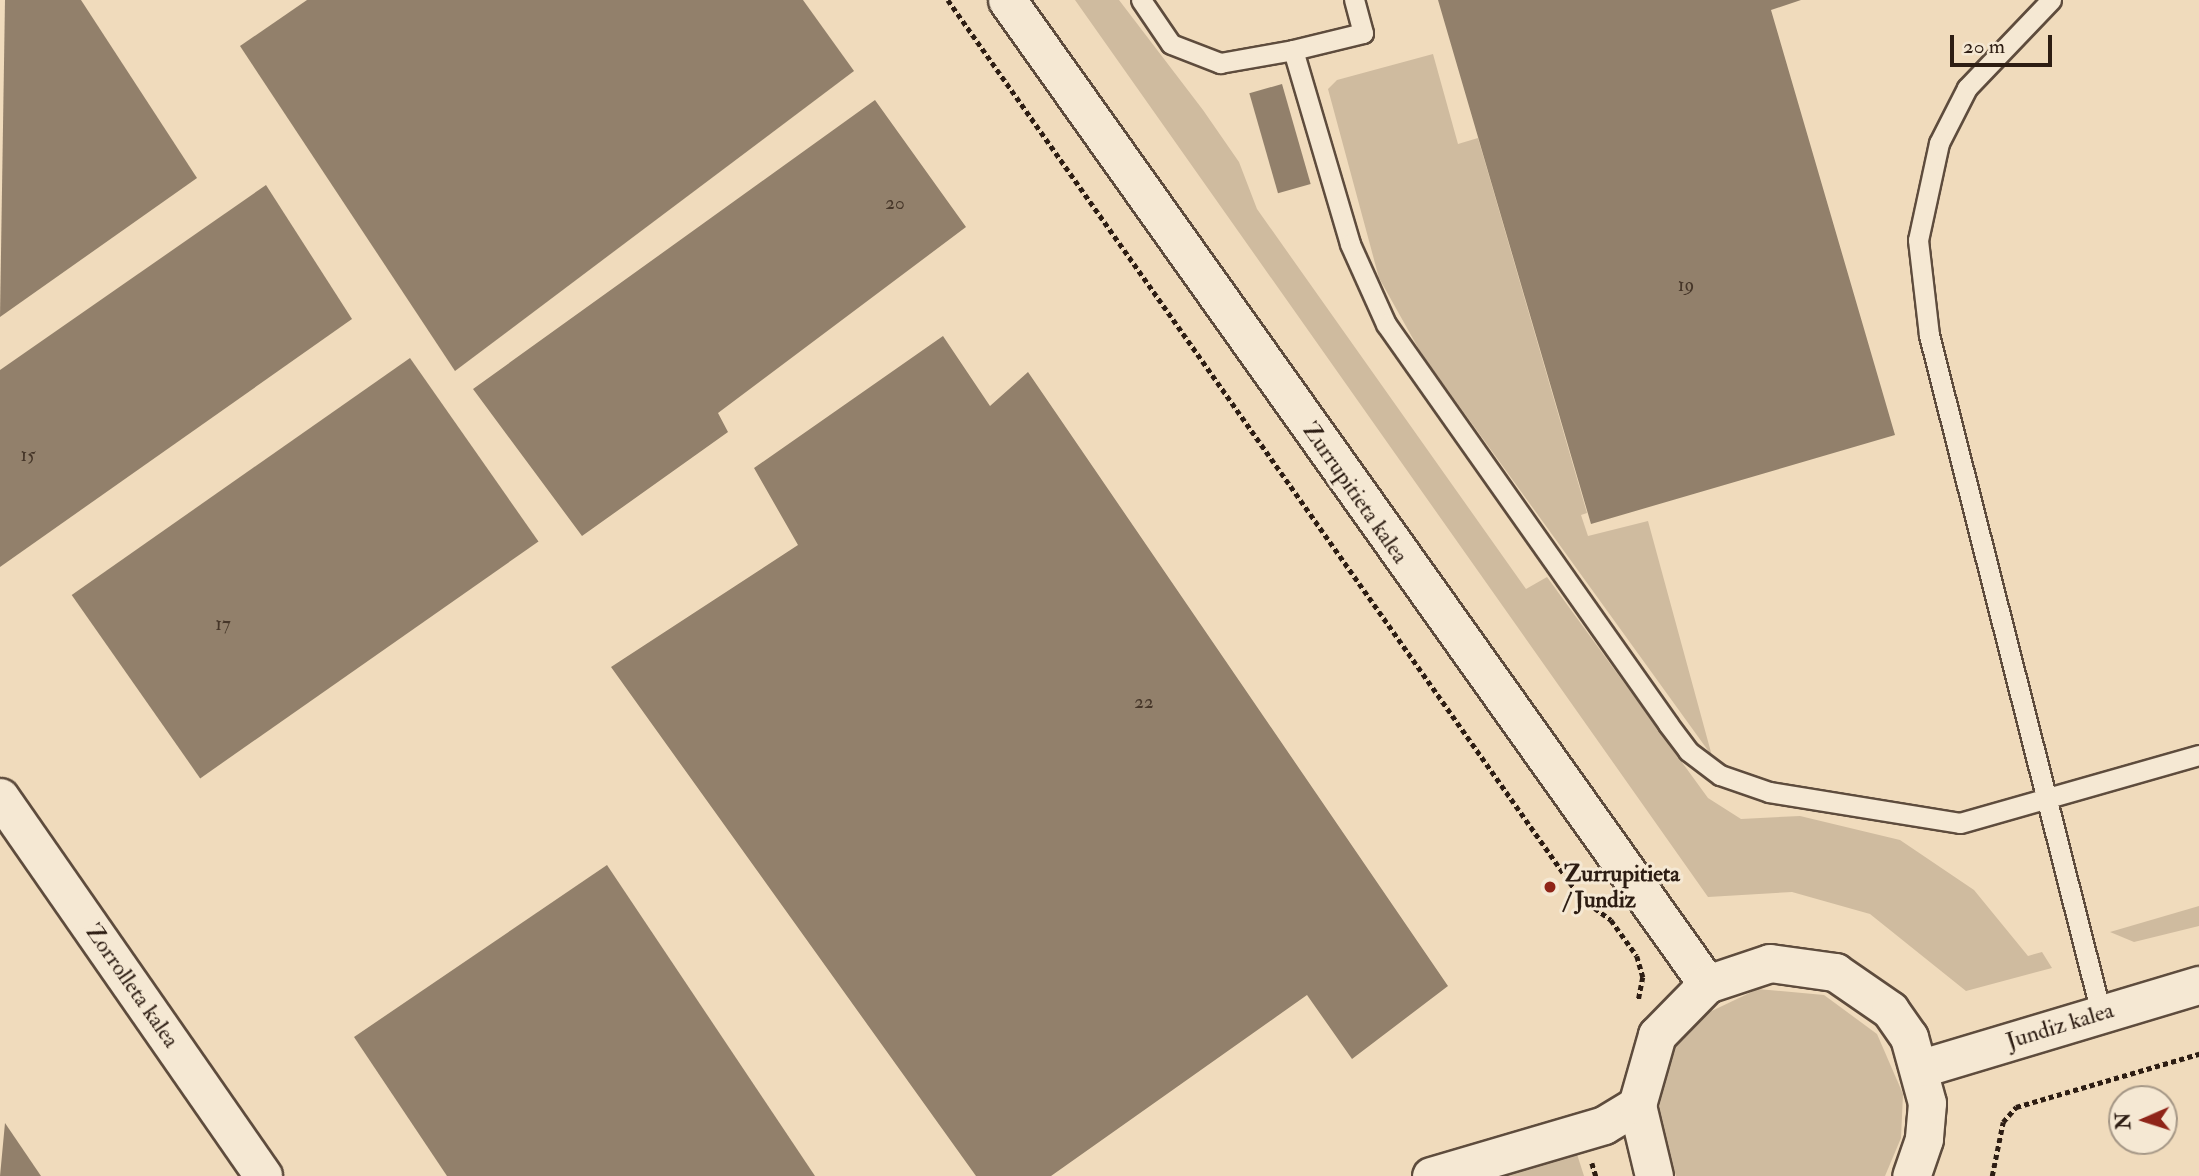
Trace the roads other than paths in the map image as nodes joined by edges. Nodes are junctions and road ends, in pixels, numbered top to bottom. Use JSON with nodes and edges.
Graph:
{"nodes":[{"id":1,"x":1007,"y":0,"type":"edge"},
{"id":2,"x":1141,"y":0,"type":"edge"},
{"id":3,"x":1354,"y":0,"type":"edge"},
{"id":4,"x":2051,"y":0,"type":"edge"},
{"id":5,"x":1293,"y":50,"type":"junction"},
{"id":6,"x":2199,"y":755,"type":"edge"},
{"id":7,"x":0,"y":797,"type":"edge"},
{"id":8,"x":2046,"y":800,"type":"junction"},
{"id":9,"x":1707,"y":984,"type":"junction"},
{"id":10,"x":2199,"y":985,"type":"edge"},
{"id":11,"x":2101,"y":1013,"type":"junction"},
{"id":12,"x":1922,"y":1068,"type":"junction"},
{"id":13,"x":1637,"y":1105,"type":"junction"},
{"id":14,"x":263,"y":1176,"type":"edge"},
{"id":15,"x":1430,"y":1176,"type":"edge"},
{"id":16,"x":1654,"y":1176,"type":"edge"},
{"id":17,"x":1910,"y":1176,"type":"edge"}],
"edges":[{"from":1,"to":9,"type":"street","name":"Zurrupitieta kalea"},
{"from":2,"to":5,"type":"lane"},
{"from":3,"to":5,"type":"lane"},
{"from":4,"to":8,"type":"lane"},
{"from":5,"to":8,"type":"lane"},
{"from":6,"to":8,"type":"lane"},
{"from":7,"to":14,"type":"street","name":"Zorrolleta kalea"},
{"from":8,"to":11,"type":"lane"},
{"from":9,"to":12,"type":"street"},
{"from":9,"to":13,"type":"street"},
{"from":10,"to":11,"type":"street","name":"Jundiz kalea"},
{"from":11,"to":12,"type":"street","name":"Jundiz kalea"},
{"from":12,"to":17,"type":"street"},
{"from":13,"to":15,"type":"street"},
{"from":13,"to":16,"type":"street"}]}
